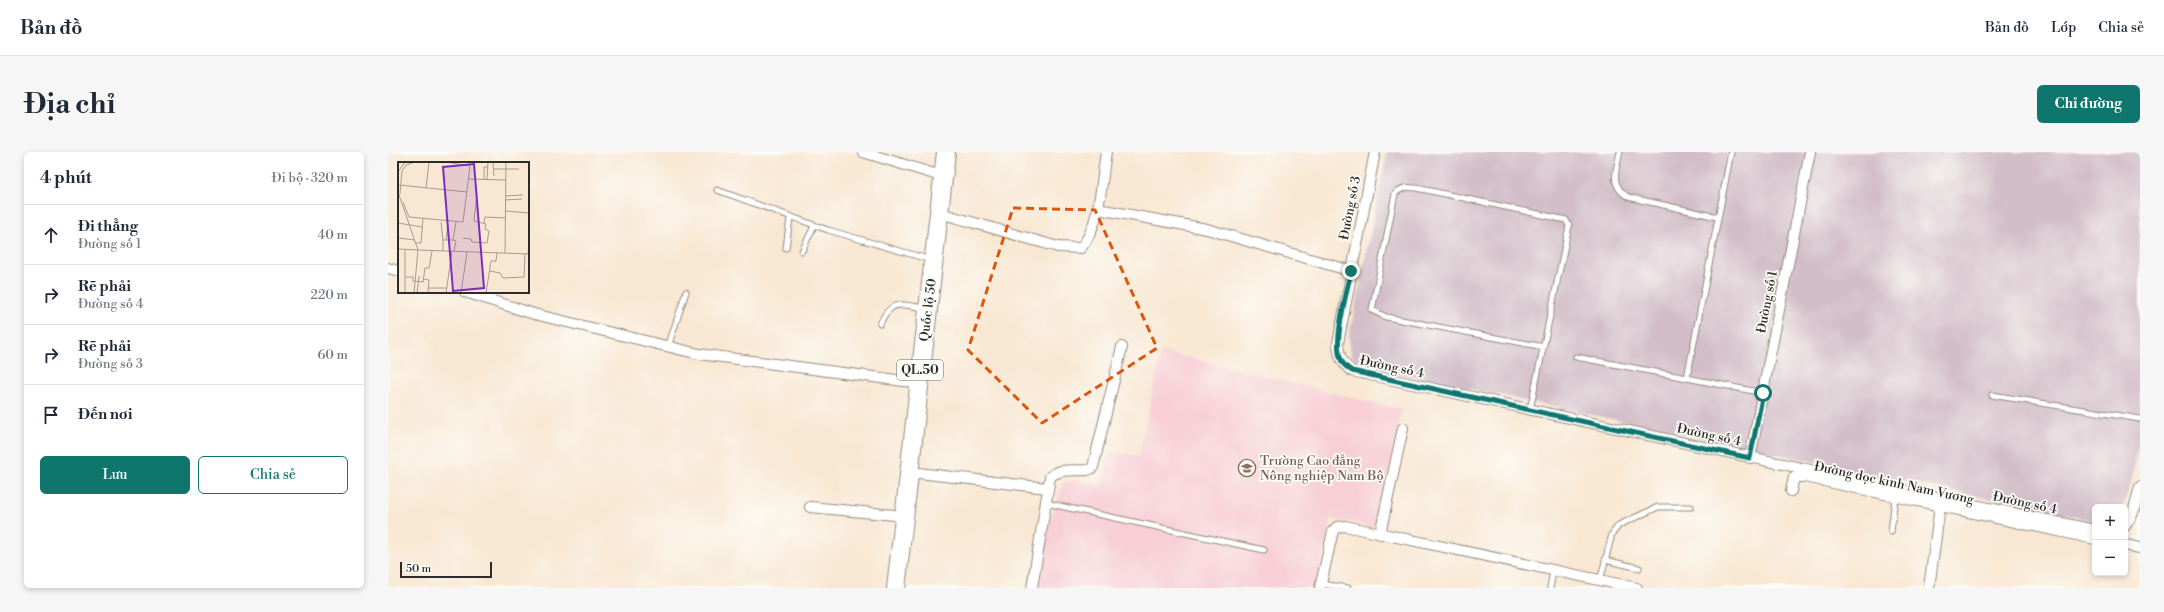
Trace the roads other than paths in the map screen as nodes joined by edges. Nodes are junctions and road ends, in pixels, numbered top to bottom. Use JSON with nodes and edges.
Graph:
{"nodes":[{"id":1,"x":863,"y":152,"type":"edge"},
{"id":2,"x":946,"y":152,"type":"edge"},
{"id":3,"x":1106,"y":152,"type":"edge"},
{"id":4,"x":1374,"y":152,"type":"edge"},
{"id":5,"x":1620,"y":152,"type":"edge"},
{"id":6,"x":1731,"y":152,"type":"edge"},
{"id":7,"x":1810,"y":152,"type":"edge"},
{"id":8,"x":944,"y":177,"type":"junction"},
{"id":9,"x":717,"y":190,"type":"dead end"},
{"id":10,"x":1098,"y":209,"type":"junction"},
{"id":11,"x":940,"y":213,"type":"junction"},
{"id":12,"x":1717,"y":217,"type":"junction"},
{"id":13,"x":790,"y":218,"type":"junction"},
{"id":14,"x":814,"y":226,"type":"junction"},
{"id":15,"x":786,"y":248,"type":"dead end"},
{"id":16,"x":802,"y":250,"type":"dead end"},
{"id":17,"x":934,"y":261,"type":"junction"},
{"id":18,"x":388,"y":268,"type":"edge"},
{"id":19,"x":1351,"y":271,"type":"junction"},
{"id":20,"x":398,"y":272,"type":"edge"},
{"id":21,"x":686,"y":292,"type":"dead end"},
{"id":22,"x":468,"y":293,"type":"edge"},
{"id":23,"x":928,"y":308,"type":"junction"},
{"id":24,"x":880,"y":324,"type":"dead end"},
{"id":25,"x":668,"y":347,"type":"junction"},
{"id":26,"x":1122,"y":347,"type":"dead end"},
{"id":27,"x":1544,"y":347,"type":"junction"},
{"id":28,"x":1576,"y":357,"type":"dead end"},
{"id":29,"x":1343,"y":364,"type":"joint"},
{"id":30,"x":1687,"y":378,"type":"junction"},
{"id":31,"x":919,"y":383,"type":"junction"},
{"id":32,"x":1763,"y":393,"type":"junction"},
{"id":33,"x":1992,"y":395,"type":"dead end"},
{"id":34,"x":1530,"y":410,"type":"junction"},
{"id":35,"x":2140,"y":419,"type":"edge"},
{"id":36,"x":1403,"y":428,"type":"dead end"},
{"id":37,"x":1750,"y":458,"type":"junction"},
{"id":38,"x":910,"y":472,"type":"junction"},
{"id":39,"x":2140,"y":487,"type":"edge"},
{"id":40,"x":1047,"y":488,"type":"junction"},
{"id":41,"x":1791,"y":491,"type":"dead end"},
{"id":42,"x":1895,"y":497,"type":"junction"},
{"id":43,"x":1046,"y":503,"type":"junction"},
{"id":44,"x":1691,"y":506,"type":"dead end"},
{"id":45,"x":1940,"y":506,"type":"junction"},
{"id":46,"x":810,"y":507,"type":"dead end"},
{"id":47,"x":905,"y":516,"type":"junction"},
{"id":48,"x":2128,"y":521,"type":"edge"},
{"id":49,"x":2092,"y":529,"type":"edge"},
{"id":50,"x":1891,"y":532,"type":"dead end"},
{"id":51,"x":1380,"y":534,"type":"junction"},
{"id":52,"x":2092,"y":538,"type":"edge"},
{"id":53,"x":2128,"y":546,"type":"edge"},
{"id":54,"x":2140,"y":548,"type":"edge"},
{"id":55,"x":1264,"y":550,"type":"dead end"},
{"id":56,"x":1605,"y":560,"type":"junction"},
{"id":57,"x":1639,"y":568,"type":"dead end"},
{"id":58,"x":1553,"y":571,"type":"junction"},
{"id":59,"x":1600,"y":581,"type":"junction"},
{"id":60,"x":1321,"y":586,"type":"edge"},
{"id":61,"x":896,"y":588,"type":"edge"},
{"id":62,"x":1032,"y":588,"type":"edge"},
{"id":63,"x":1348,"y":588,"type":"edge"},
{"id":64,"x":1550,"y":588,"type":"edge"},
{"id":65,"x":1637,"y":588,"type":"edge"},
{"id":66,"x":1929,"y":588,"type":"edge"}],
"edges":[{"from":1,"to":8,"type":"street"},
{"from":2,"to":8,"type":"highway","name":"Quốc lộ 50","number":"QL.50"},
{"from":3,"to":10,"type":"street"},
{"from":4,"to":19,"type":"street","name":"Đường số 3"},
{"from":5,"to":12,"type":"lane"},
{"from":6,"to":12,"type":"lane"},
{"from":7,"to":32,"type":"street","name":"Đường số 1"},
{"from":8,"to":11,"type":"highway","name":"Quốc lộ 50","number":"QL.50"},
{"from":9,"to":13,"type":"lane"},
{"from":10,"to":11,"type":"street"},
{"from":10,"to":19,"type":"street"},
{"from":11,"to":17,"type":"highway","name":"Quốc lộ 50","number":"QL.50"},
{"from":12,"to":30,"type":"lane"},
{"from":13,"to":14,"type":"lane"},
{"from":13,"to":15,"type":"lane"},
{"from":14,"to":16,"type":"lane"},
{"from":14,"to":17,"type":"lane"},
{"from":17,"to":23,"type":"highway","name":"Quốc lộ 50","number":"QL.50"},
{"from":18,"to":20,"type":"street"},
{"from":19,"to":29,"type":"street","name":"Đường số 3"},
{"from":21,"to":25,"type":"lane"},
{"from":22,"to":25,"type":"street"},
{"from":23,"to":24,"type":"lane"},
{"from":23,"to":31,"type":"highway","name":"Quốc lộ 50","number":"QL.50"},
{"from":25,"to":31,"type":"street"},
{"from":26,"to":40,"type":"street"},
{"from":27,"to":27,"type":"lane"},
{"from":27,"to":34,"type":"lane"},
{"from":28,"to":30,"type":"lane"},
{"from":29,"to":34,"type":"street","name":"Đường số 4"},
{"from":30,"to":32,"type":"lane"},
{"from":31,"to":38,"type":"highway","name":"Quốc lộ 50","number":"QL.50"},
{"from":32,"to":37,"type":"street","name":"Đường số 1"},
{"from":33,"to":35,"type":"lane"},
{"from":34,"to":37,"type":"street","name":"Đường số 4"},
{"from":36,"to":51,"type":"street"},
{"from":37,"to":49,"type":"street","name":"Đường số 4"},
{"from":38,"to":40,"type":"street"},
{"from":38,"to":47,"type":"highway","name":"Quốc lộ 50","number":"QL.50"},
{"from":39,"to":48,"type":"street"},
{"from":40,"to":43,"type":"street"},
{"from":41,"to":42,"type":"street","name":"Đường dọc kinh Nam Vương"},
{"from":42,"to":45,"type":"street","name":"Đường dọc kinh Nam Vương"},
{"from":42,"to":50,"type":"lane"},
{"from":43,"to":55,"type":"lane"},
{"from":43,"to":62,"type":"street"},
{"from":44,"to":56,"type":"lane"},
{"from":45,"to":52,"type":"street","name":"Đường dọc kinh Nam Vương"},
{"from":45,"to":66,"type":"street"},
{"from":46,"to":47,"type":"street"},
{"from":47,"to":61,"type":"highway","name":"Quốc lộ 50","number":"QL.50"},
{"from":51,"to":58,"type":"street"},
{"from":51,"to":60,"type":"street"},
{"from":53,"to":54,"type":"street"},
{"from":56,"to":57,"type":"lane"},
{"from":56,"to":59,"type":"lane"},
{"from":58,"to":59,"type":"street"},
{"from":58,"to":64,"type":"lane"},
{"from":59,"to":65,"type":"street"},
{"from":60,"to":63,"type":"lane"}]}
